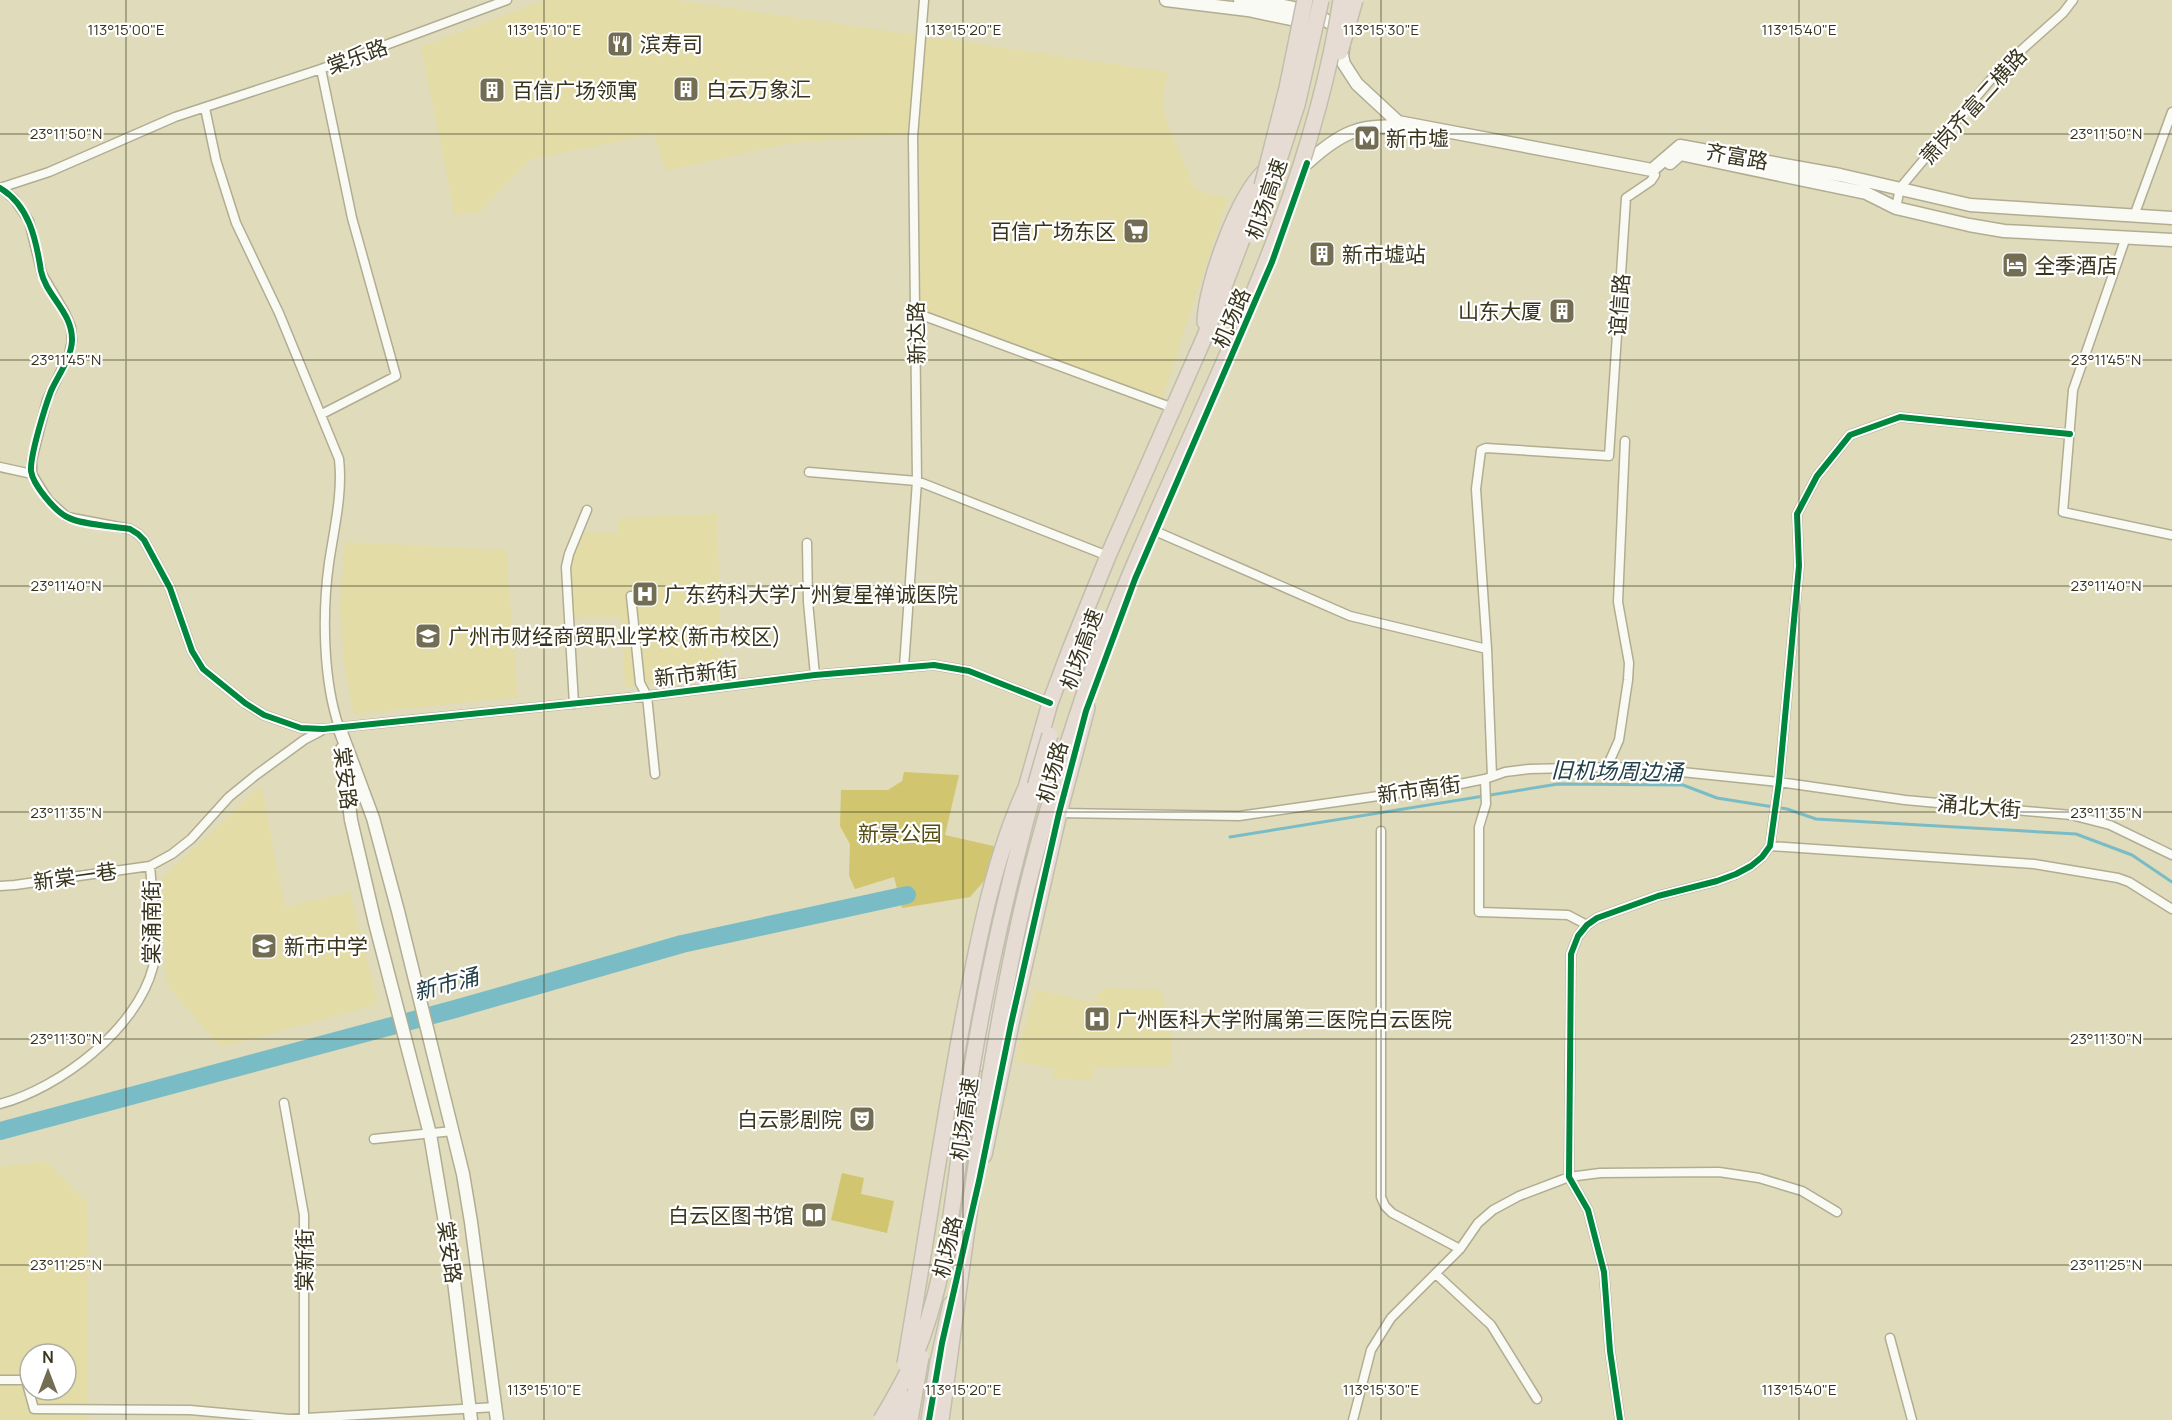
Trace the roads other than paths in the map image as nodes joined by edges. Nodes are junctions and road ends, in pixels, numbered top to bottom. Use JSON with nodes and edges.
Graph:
{"nodes":[{"id":1,"x":507,"y":0,"type":"edge"},
{"id":2,"x":924,"y":0,"type":"edge"},
{"id":3,"x":1166,"y":0,"type":"edge"},
{"id":4,"x":1240,"y":0,"type":"edge"},
{"id":5,"x":1305,"y":0,"type":"edge"},
{"id":6,"x":1321,"y":0,"type":"edge"},
{"id":7,"x":2073,"y":0,"type":"edge"},
{"id":8,"x":1347,"y":1,"type":"edge"},
{"id":9,"x":1313,"y":13,"type":"edge"},
{"id":10,"x":1341,"y":31,"type":"junction"},
{"id":11,"x":321,"y":69,"type":"junction"},
{"id":12,"x":205,"y":108,"type":"junction"},
{"id":13,"x":2172,"y":112,"type":"edge"},
{"id":14,"x":1307,"y":163,"type":"junction"},
{"id":15,"x":1654,"y":172,"type":"junction"},
{"id":16,"x":0,"y":188,"type":"edge"},
{"id":17,"x":1900,"y":188,"type":"junction"},
{"id":18,"x":1896,"y":208,"type":"junction"},
{"id":19,"x":2006,"y":208,"type":"junction"},
{"id":20,"x":2134,"y":216,"type":"junction"},
{"id":21,"x":2172,"y":218,"type":"edge"},
{"id":22,"x":2004,"y":231,"type":"junction"},
{"id":23,"x":1254,"y":236,"type":"junction"},
{"id":24,"x":2126,"y":237,"type":"junction"},
{"id":25,"x":2172,"y":240,"type":"edge"},
{"id":26,"x":916,"y":313,"type":"junction"},
{"id":27,"x":1173,"y":408,"type":"junction"},
{"id":28,"x":322,"y":414,"type":"junction"},
{"id":29,"x":2070,"y":434,"type":"junction"},
{"id":30,"x":1624,"y":441,"type":"dead end"},
{"id":31,"x":0,"y":468,"type":"edge"},
{"id":32,"x":809,"y":472,"type":"dead end"},
{"id":33,"x":32,"y":474,"type":"junction"},
{"id":34,"x":917,"y":481,"type":"junction"},
{"id":35,"x":587,"y":510,"type":"dead end"},
{"id":36,"x":1155,"y":531,"type":"junction"},
{"id":37,"x":2172,"y":535,"type":"edge"},
{"id":38,"x":807,"y":543,"type":"dead end"},
{"id":39,"x":1108,"y":556,"type":"junction"},
{"id":40,"x":631,"y":596,"type":"dead end"},
{"id":41,"x":1487,"y":649,"type":"junction"},
{"id":42,"x":904,"y":667,"type":"junction"},
{"id":43,"x":815,"y":675,"type":"junction"},
{"id":44,"x":647,"y":696,"type":"junction"},
{"id":45,"x":1050,"y":703,"type":"junction"},
{"id":46,"x":574,"y":704,"type":"junction"},
{"id":47,"x":339,"y":727,"type":"junction"},
{"id":48,"x":1050,"y":735,"type":"junction"},
{"id":49,"x":1607,"y":767,"type":"junction"},
{"id":50,"x":655,"y":774,"type":"dead end"},
{"id":51,"x":1488,"y":781,"type":"junction"},
{"id":52,"x":1779,"y":782,"type":"junction"},
{"id":53,"x":1059,"y":813,"type":"junction"},
{"id":54,"x":1381,"y":831,"type":"dead end"},
{"id":55,"x":1770,"y":846,"type":"junction"},
{"id":56,"x":2172,"y":855,"type":"edge"},
{"id":57,"x":150,"y":866,"type":"junction"},
{"id":58,"x":0,"y":886,"type":"edge"},
{"id":59,"x":1003,"y":896,"type":"junction"},
{"id":60,"x":2172,"y":909,"type":"edge"},
{"id":61,"x":1587,"y":925,"type":"junction"},
{"id":62,"x":284,"y":1102,"type":"dead end"},
{"id":63,"x":0,"y":1104,"type":"edge"},
{"id":64,"x":453,"y":1131,"type":"junction"},
{"id":65,"x":430,"y":1134,"type":"junction"},
{"id":66,"x":374,"y":1139,"type":"dead end"},
{"id":67,"x":1569,"y":1177,"type":"junction"},
{"id":68,"x":1837,"y":1212,"type":"dead end"},
{"id":69,"x":1460,"y":1249,"type":"junction"},
{"id":70,"x":1436,"y":1274,"type":"junction"},
{"id":71,"x":1890,"y":1338,"type":"dead end"},
{"id":72,"x":906,"y":1369,"type":"junction"},
{"id":73,"x":936,"y":1376,"type":"junction"},
{"id":74,"x":0,"y":1380,"type":"edge"},
{"id":75,"x":1537,"y":1399,"type":"dead end"},
{"id":76,"x":496,"y":1407,"type":"junction"},
{"id":77,"x":471,"y":1415,"type":"edge"},
{"id":78,"x":932,"y":1418,"type":"edge"},
{"id":79,"x":304,"y":1419,"type":"edge"},
{"id":80,"x":497,"y":1420,"type":"edge"},
{"id":81,"x":882,"y":1420,"type":"edge"},
{"id":82,"x":897,"y":1420,"type":"edge"},
{"id":83,"x":910,"y":1420,"type":"edge"},
{"id":84,"x":1353,"y":1420,"type":"edge"},
{"id":85,"x":1620,"y":1420,"type":"edge"},
{"id":86,"x":1912,"y":1420,"type":"edge"}],
"edges":[{"from":1,"to":11,"type":"street","name":"棠乐路"},
{"from":2,"to":26,"type":"street","name":"新达路"},
{"from":3,"to":9,"type":"main road"},
{"from":4,"to":9,"type":"main road"},
{"from":5,"to":23,"type":"highway","bridge":true},
{"from":6,"to":23,"type":"highway","name":"机场高速","bridge":true},
{"from":7,"to":17,"type":"street","name":"萧岗齐富二横路"},
{"from":8,"to":10,"type":"highway","name":"机场路"},
{"from":8,"to":15,"type":"main road"},
{"from":8,"to":78,"type":"highway","name":"机场高速","bridge":true},
{"from":9,"to":10,"type":"main road"},
{"from":9,"to":27,"type":"highway","name":"机场路"},
{"from":10,"to":14,"type":"highway","name":"机场路"},
{"from":11,"to":12,"type":"street","name":"棠乐路"},
{"from":11,"to":28,"type":"street"},
{"from":12,"to":16,"type":"street","name":"棠乐路"},
{"from":12,"to":28,"type":"street"},
{"from":13,"to":20,"type":"street"},
{"from":14,"to":15,"type":"main road"},
{"from":14,"to":36,"type":"highway","name":"机场路"},
{"from":15,"to":17,"type":"main road","name":"齐富路"},
{"from":15,"to":18,"type":"main road","name":"齐富路"},
{"from":15,"to":41,"type":"street","name":"谊信路"},
{"from":16,"to":33,"type":"street"},
{"from":17,"to":18,"type":"street"},
{"from":17,"to":19,"type":"main road","name":"齐富路"},
{"from":18,"to":22,"type":"main road","name":"齐富路"},
{"from":19,"to":20,"type":"main road","name":"齐富路"},
{"from":19,"to":22,"type":"main road"},
{"from":20,"to":21,"type":"main road","name":"齐富路"},
{"from":22,"to":24,"type":"main road","name":"齐富路"},
{"from":23,"to":48,"type":"highway","name":"机场高速"},
{"from":24,"to":25,"type":"main road","name":"齐富路"},
{"from":24,"to":29,"type":"street"},
{"from":26,"to":27,"type":"street"},
{"from":26,"to":34,"type":"street","name":"新达路"},
{"from":27,"to":39,"type":"highway","name":"机场路"},
{"from":28,"to":47,"type":"street"},
{"from":29,"to":37,"type":"street"},
{"from":29,"to":52,"type":"street"},
{"from":30,"to":49,"type":"street"},
{"from":31,"to":33,"type":"street"},
{"from":32,"to":34,"type":"street"},
{"from":33,"to":47,"type":"street"},
{"from":34,"to":39,"type":"street"},
{"from":34,"to":42,"type":"street","name":"新达路"},
{"from":35,"to":46,"type":"street"},
{"from":36,"to":41,"type":"street"},
{"from":36,"to":53,"type":"highway","name":"机场路"},
{"from":38,"to":43,"type":"street"},
{"from":39,"to":45,"type":"highway","name":"机场路"},
{"from":40,"to":44,"type":"street"},
{"from":41,"to":51,"type":"street"},
{"from":42,"to":43,"type":"street","name":"新市新街"},
{"from":42,"to":45,"type":"street","name":"新市新街"},
{"from":43,"to":44,"type":"street","name":"新市新街"},
{"from":44,"to":46,"type":"street","name":"新市新街"},
{"from":44,"to":50,"type":"street"},
{"from":45,"to":59,"type":"highway","name":"机场路"},
{"from":46,"to":47,"type":"street","name":"新市新街"},
{"from":47,"to":57,"type":"street","name":"棠涌南街"},
{"from":47,"to":64,"type":"main road","name":"棠安路"},
{"from":47,"to":65,"type":"main road","name":"棠安路"},
{"from":48,"to":81,"type":"highway","name":"机场高速","bridge":true},
{"from":48,"to":82,"type":"highway","bridge":true},
{"from":49,"to":51,"type":"street","name":"新市南街"},
{"from":49,"to":52,"type":"street","name":"新市南街"},
{"from":51,"to":53,"type":"street","name":"新市南街"},
{"from":51,"to":61,"type":"street"},
{"from":52,"to":55,"type":"street"},
{"from":52,"to":56,"type":"street","name":"涌北大街"},
{"from":53,"to":73,"type":"highway","name":"机场路"},
{"from":54,"to":69,"type":"street"},
{"from":55,"to":60,"type":"street"},
{"from":55,"to":61,"type":"street"},
{"from":57,"to":58,"type":"street","name":"新棠一巷"},
{"from":57,"to":63,"type":"street","name":"棠涌南街"},
{"from":59,"to":72,"type":"main road","name":"机场路"},
{"from":59,"to":83,"type":"highway","bridge":true},
{"from":61,"to":67,"type":"street"},
{"from":62,"to":79,"type":"street","name":"棠新街"},
{"from":64,"to":65,"type":"street"},
{"from":64,"to":76,"type":"main road","name":"棠安路"},
{"from":65,"to":66,"type":"street"},
{"from":65,"to":77,"type":"main road","name":"棠安路"},
{"from":67,"to":68,"type":"street"},
{"from":67,"to":69,"type":"street"},
{"from":67,"to":85,"type":"street"},
{"from":69,"to":70,"type":"street"},
{"from":70,"to":75,"type":"street"},
{"from":70,"to":84,"type":"street"},
{"from":71,"to":86,"type":"street"},
{"from":72,"to":73,"type":"highway"},
{"from":72,"to":81,"type":"main road"},
{"from":72,"to":82,"type":"main road"},
{"from":73,"to":78,"type":"highway","name":"机场路"},
{"from":74,"to":79,"type":"street"},
{"from":76,"to":77,"type":"street"},
{"from":76,"to":80,"type":"main road","name":"棠安路"},
{"from":77,"to":79,"type":"street"}]}
